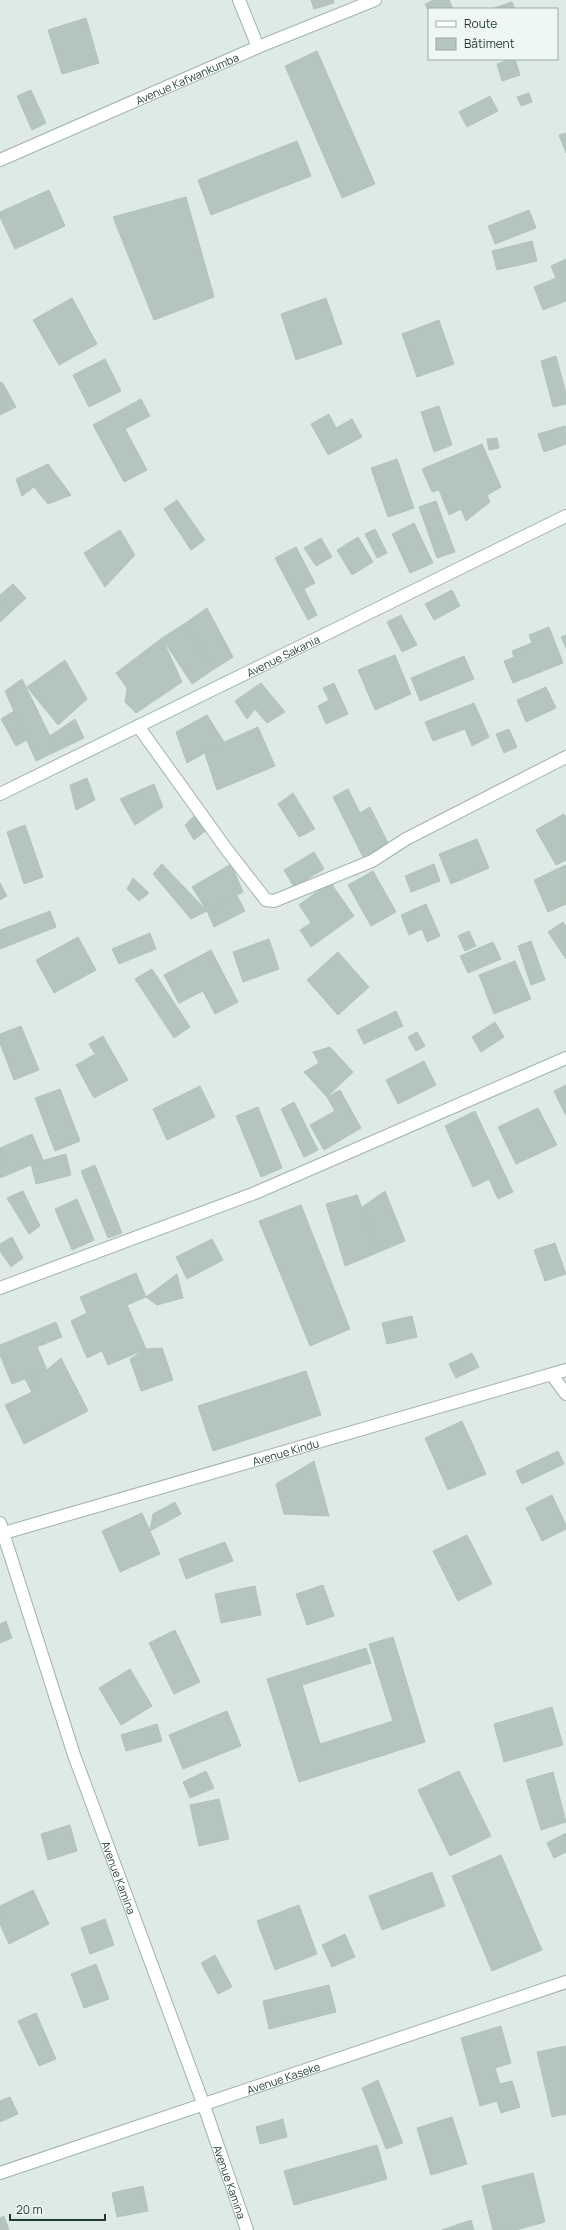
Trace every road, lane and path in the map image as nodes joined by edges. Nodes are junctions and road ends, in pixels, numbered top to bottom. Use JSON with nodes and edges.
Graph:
{"nodes":[{"id":1,"x":239,"y":0,"type":"edge"},
{"id":2,"x":375,"y":0,"type":"edge"},
{"id":3,"x":258,"y":47,"type":"junction"},
{"id":4,"x":0,"y":160,"type":"edge"},
{"id":5,"x":566,"y":516,"type":"edge"},
{"id":6,"x":138,"y":726,"type":"junction"},
{"id":7,"x":566,"y":757,"type":"edge"},
{"id":8,"x":0,"y":794,"type":"edge"},
{"id":9,"x":566,"y":1058,"type":"edge"},
{"id":10,"x":0,"y":1288,"type":"edge"},
{"id":11,"x":566,"y":1370,"type":"edge"},
{"id":12,"x":552,"y":1375,"type":"junction"},
{"id":13,"x":566,"y":1394,"type":"edge"},
{"id":14,"x":2,"y":1528,"type":"edge"},
{"id":15,"x":566,"y":1982,"type":"edge"},
{"id":16,"x":203,"y":2103,"type":"junction"},
{"id":17,"x":0,"y":2173,"type":"edge"},
{"id":18,"x":247,"y":2230,"type":"edge"}],
"edges":[{"from":1,"to":3,"type":"street"},
{"from":2,"to":3,"type":"street","name":"Avenue Kafwankumba"},
{"from":3,"to":4,"type":"street","name":"Avenue Kafwankumba"},
{"from":5,"to":6,"type":"street","name":"Avenue Sakania"},
{"from":6,"to":7,"type":"street"},
{"from":6,"to":8,"type":"street","name":"Avenue Sakania"},
{"from":9,"to":10,"type":"street"},
{"from":11,"to":12,"type":"street","name":"Avenue Kindu"},
{"from":12,"to":13,"type":"street"},
{"from":12,"to":14,"type":"street","name":"Avenue Kindu"},
{"from":14,"to":16,"type":"street","name":"Avenue Kamina"},
{"from":15,"to":16,"type":"street","name":"Avenue Kaseke"},
{"from":16,"to":17,"type":"street","name":"Avenue Kaseke"},
{"from":16,"to":18,"type":"street","name":"Avenue Kamina"}]}
